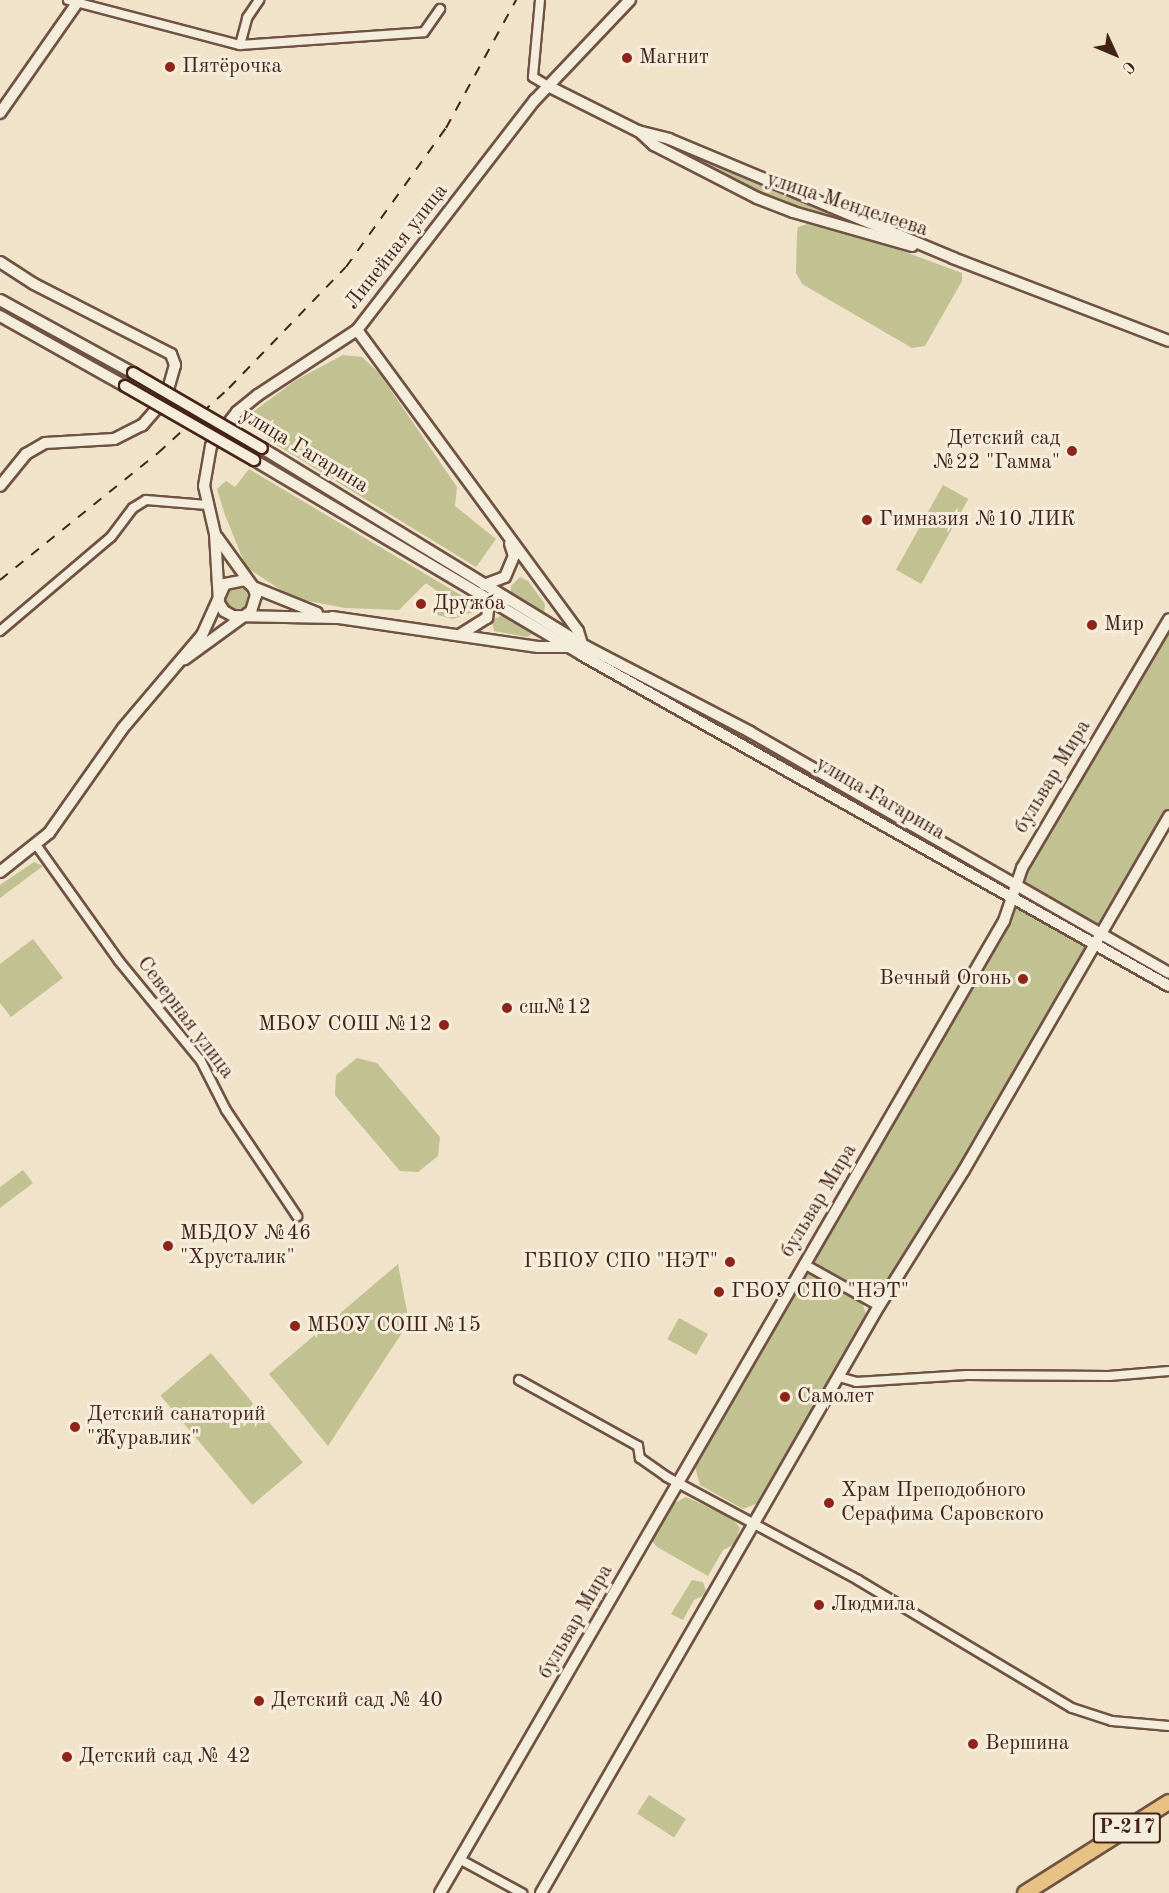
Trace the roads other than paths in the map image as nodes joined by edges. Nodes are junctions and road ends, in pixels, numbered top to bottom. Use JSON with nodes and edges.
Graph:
{"nodes":[{"id":1,"x":259,"y":0,"type":"edge"},
{"id":2,"x":540,"y":0,"type":"edge"},
{"id":3,"x":630,"y":0,"type":"edge"},
{"id":4,"x":75,"y":2,"type":"edge"},
{"id":5,"x":440,"y":9,"type":"dead end"},
{"id":6,"x":240,"y":45,"type":"junction"},
{"id":7,"x":548,"y":86,"type":"junction"},
{"id":8,"x":0,"y":113,"type":"edge"},
{"id":9,"x":638,"y":131,"type":"junction"},
{"id":10,"x":953,"y":258,"type":"junction"},
{"id":11,"x":0,"y":262,"type":"edge"},
{"id":12,"x":0,"y":300,"type":"edge"},
{"id":13,"x":0,"y":316,"type":"edge"},
{"id":14,"x":357,"y":330,"type":"junction"},
{"id":15,"x":1169,"y":341,"type":"edge"},
{"id":16,"x":0,"y":486,"type":"edge"},
{"id":17,"x":207,"y":505,"type":"junction"},
{"id":18,"x":215,"y":534,"type":"junction"},
{"id":19,"x":509,"y":541,"type":"junction"},
{"id":20,"x":253,"y":587,"type":"junction"},
{"id":21,"x":482,"y":589,"type":"junction"},
{"id":22,"x":219,"y":593,"type":"junction"},
{"id":23,"x":243,"y":616,"type":"junction"},
{"id":24,"x":337,"y":618,"type":"junction"},
{"id":25,"x":1169,"y":619,"type":"edge"},
{"id":26,"x":0,"y":630,"type":"edge"},
{"id":27,"x":461,"y":634,"type":"junction"},
{"id":28,"x":582,"y":644,"type":"junction"},
{"id":29,"x":570,"y":647,"type":"junction"},
{"id":30,"x":185,"y":659,"type":"junction"},
{"id":31,"x":1169,"y":816,"type":"edge"},
{"id":32,"x":37,"y":846,"type":"junction"},
{"id":33,"x":0,"y":872,"type":"edge"},
{"id":34,"x":1015,"y":883,"type":"junction"},
{"id":35,"x":1011,"y":896,"type":"junction"},
{"id":36,"x":1101,"y":933,"type":"junction"},
{"id":37,"x":1095,"y":943,"type":"junction"},
{"id":38,"x":1169,"y":973,"type":"edge"},
{"id":39,"x":1169,"y":986,"type":"edge"},
{"id":40,"x":297,"y":1216,"type":"dead end"},
{"id":41,"x":804,"y":1264,"type":"junction"},
{"id":42,"x":879,"y":1306,"type":"junction"},
{"id":43,"x":1169,"y":1371,"type":"edge"},
{"id":44,"x":839,"y":1377,"type":"junction"},
{"id":45,"x":519,"y":1380,"type":"dead end"},
{"id":46,"x":680,"y":1484,"type":"junction"},
{"id":47,"x":754,"y":1523,"type":"junction"},
{"id":48,"x":1169,"y":1726,"type":"edge"},
{"id":49,"x":1169,"y":1802,"type":"edge"},
{"id":50,"x":459,"y":1859,"type":"junction"},
{"id":51,"x":440,"y":1893,"type":"edge"},
{"id":52,"x":522,"y":1893,"type":"edge"},
{"id":53,"x":541,"y":1893,"type":"edge"},
{"id":54,"x":1025,"y":1893,"type":"edge"}],
"edges":[{"from":1,"to":6,"type":"street"},
{"from":2,"to":7,"type":"street"},
{"from":3,"to":7,"type":"main road","name":"Линейная улица"},
{"from":4,"to":6,"type":"street"},
{"from":4,"to":8,"type":"main road"},
{"from":5,"to":6,"type":"street"},
{"from":7,"to":9,"type":"main road","name":"улица Менделеева"},
{"from":7,"to":14,"type":"main road","name":"Линейная улица"},
{"from":9,"to":10,"type":"main road","name":"улица Менделеева"},
{"from":9,"to":10,"type":"main road","name":"улица Менделеева"},
{"from":10,"to":15,"type":"main road","name":"улица Менделеева"},
{"from":11,"to":16,"type":"main road"},
{"from":12,"to":21,"type":"main road","name":"улица Гагарина","bridge":true},
{"from":13,"to":21,"type":"main road","name":"улица Гагарина","bridge":true},
{"from":14,"to":17,"type":"main road","name":"Линейная улица"},
{"from":14,"to":19,"type":"main road"},
{"from":17,"to":18,"type":"main road","name":"Линейная улица"},
{"from":17,"to":26,"type":"street"},
{"from":18,"to":20,"type":"main road","name":"Линейная улица"},
{"from":18,"to":22,"type":"main road","name":"Линейная улица"},
{"from":19,"to":21,"type":"main road"},
{"from":19,"to":28,"type":"main road"},
{"from":20,"to":22,"type":"main road"},
{"from":20,"to":23,"type":"main road"},
{"from":20,"to":24,"type":"main road","name":"улица Гагарина"},
{"from":21,"to":27,"type":"main road"},
{"from":21,"to":28,"type":"main road","name":"улица Гагарина"},
{"from":21,"to":29,"type":"main road","name":"улица Гагарина"},
{"from":22,"to":23,"type":"main road"},
{"from":22,"to":30,"type":"main road"},
{"from":23,"to":24,"type":"main road","name":"улица Гагарина"},
{"from":23,"to":30,"type":"main road"},
{"from":24,"to":27,"type":"main road","name":"улица Гагарина"},
{"from":25,"to":34,"type":"main road","name":"бульвар Мира"},
{"from":27,"to":29,"type":"main road","name":"улица Гагарина"},
{"from":28,"to":34,"type":"main road","name":"улица Гагарина"},
{"from":29,"to":35,"type":"main road","name":"улица Гагарина"},
{"from":30,"to":32,"type":"main road"},
{"from":31,"to":36,"type":"main road"},
{"from":32,"to":33,"type":"main road"},
{"from":32,"to":40,"type":"street","name":"Северная улица"},
{"from":34,"to":35,"type":"main road","name":"бульвар Мира"},
{"from":34,"to":36,"type":"main road","name":"улица Гагарина"},
{"from":35,"to":37,"type":"main road","name":"улица Гагарина"},
{"from":35,"to":41,"type":"main road","name":"бульвар Мира"},
{"from":36,"to":37,"type":"main road"},
{"from":36,"to":38,"type":"main road","name":"улица Гагарина"},
{"from":37,"to":39,"type":"main road","name":"улица Гагарина"},
{"from":37,"to":42,"type":"main road"},
{"from":41,"to":42,"type":"street"},
{"from":41,"to":46,"type":"main road","name":"бульвар Мира"},
{"from":42,"to":44,"type":"main road"},
{"from":43,"to":44,"type":"street"},
{"from":44,"to":47,"type":"main road"},
{"from":45,"to":46,"type":"street"},
{"from":46,"to":47,"type":"street"},
{"from":46,"to":50,"type":"main road","name":"бульвар Мира"},
{"from":47,"to":48,"type":"street"},
{"from":47,"to":53,"type":"main road"},
{"from":49,"to":54,"type":"highway","number":"Р-217"},
{"from":50,"to":51,"type":"main road","name":"бульвар Мира"},
{"from":50,"to":52,"type":"street"}]}
